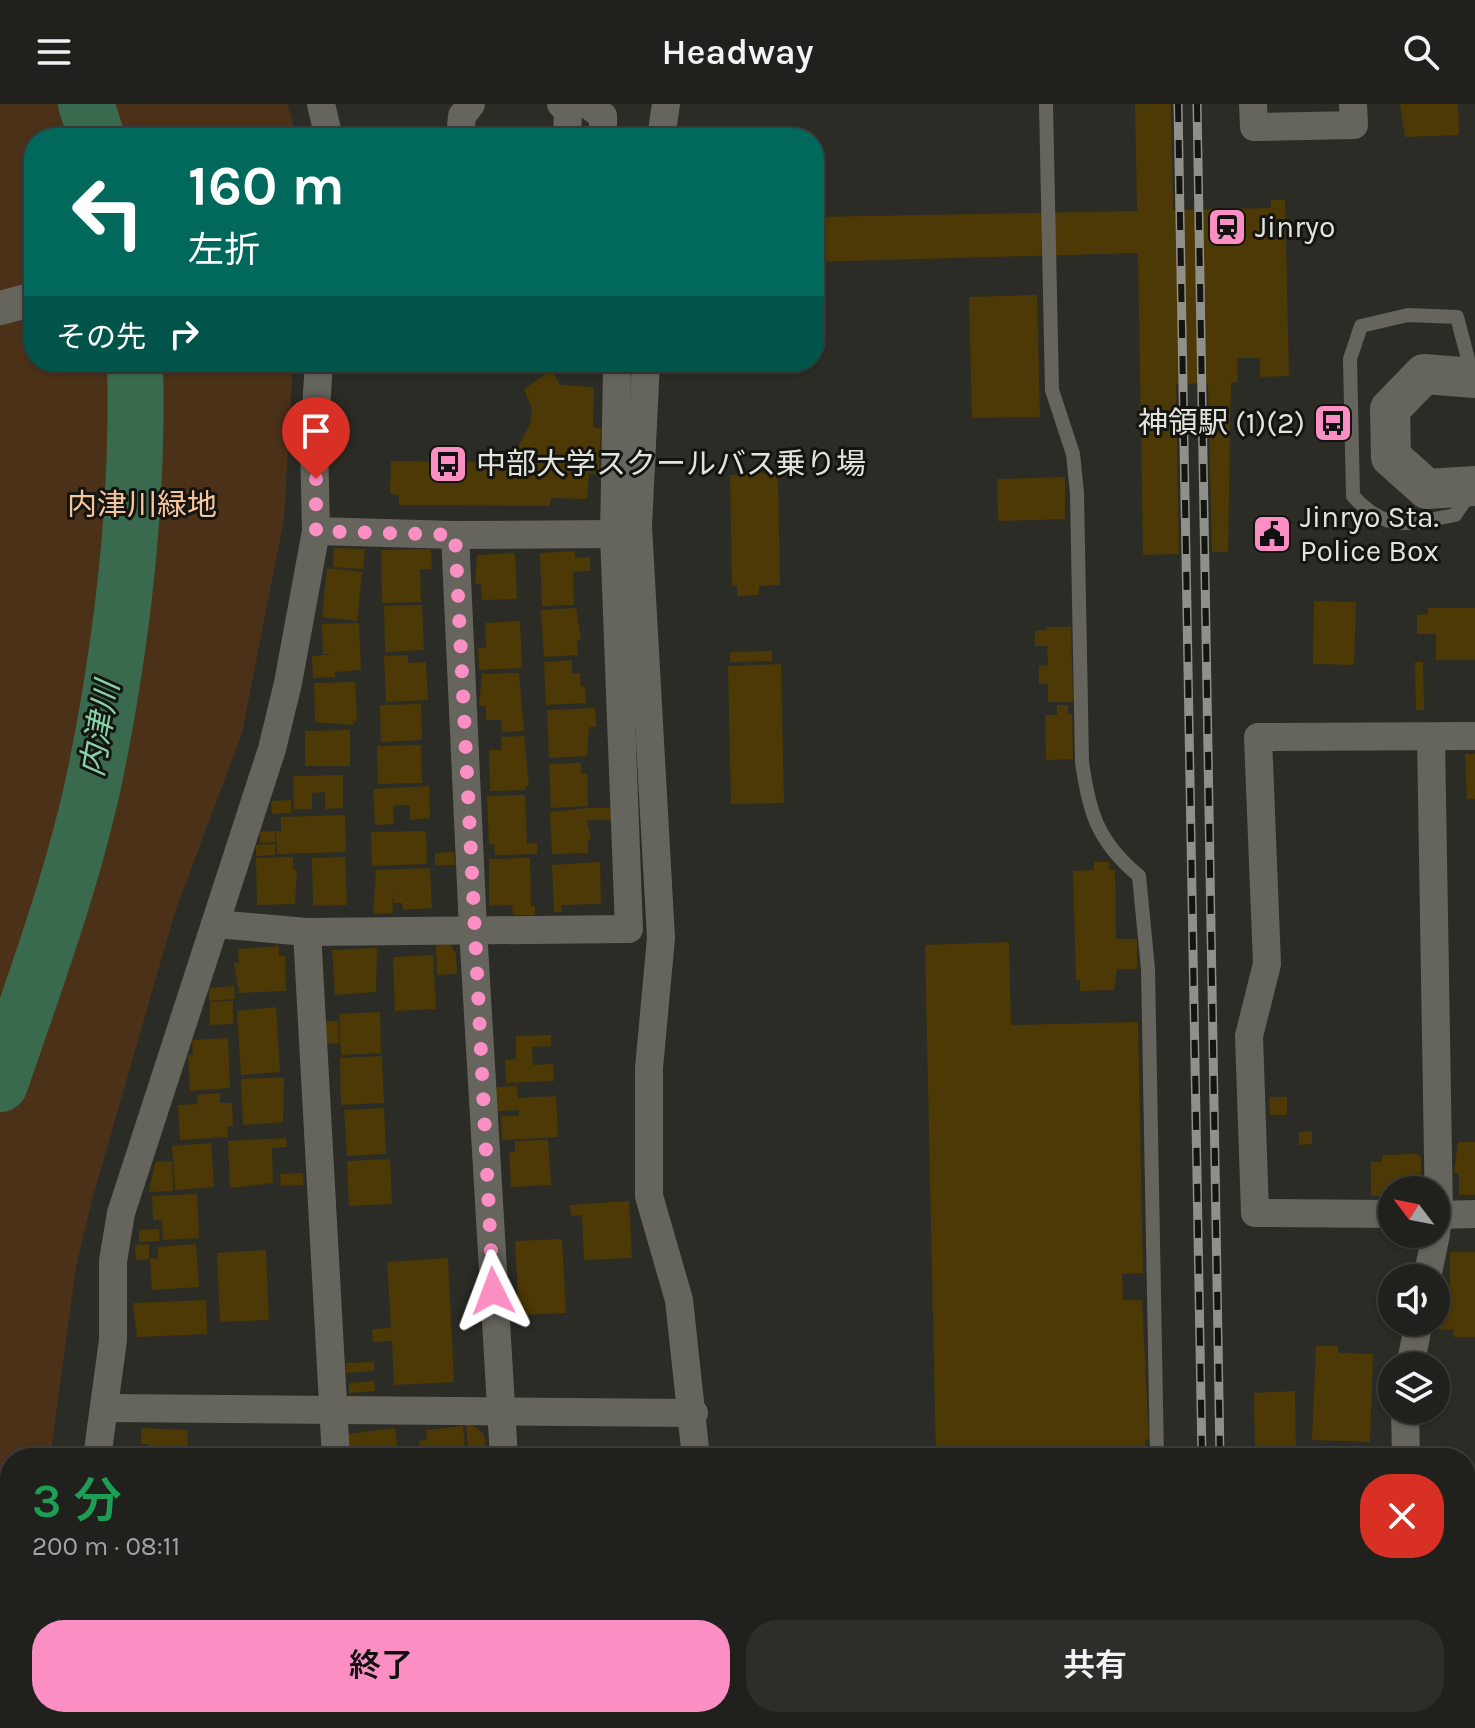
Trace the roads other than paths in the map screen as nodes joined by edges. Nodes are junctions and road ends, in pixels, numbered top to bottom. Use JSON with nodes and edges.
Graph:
{"nodes":[{"id":1,"x":321,"y":104,"type":"edge"},
{"id":2,"x":471,"y":104,"type":"edge"},
{"id":3,"x":561,"y":104,"type":"edge"},
{"id":4,"x":587,"y":104,"type":"edge"},
{"id":5,"x":666,"y":104,"type":"edge"},
{"id":6,"x":1046,"y":104,"type":"edge"},
{"id":7,"x":1253,"y":104,"type":"edge"},
{"id":8,"x":1353,"y":104,"type":"edge"},
{"id":9,"x":327,"y":128,"type":"edge"},
{"id":10,"x":461,"y":128,"type":"edge"},
{"id":11,"x":567,"y":128,"type":"edge"},
{"id":12,"x":603,"y":128,"type":"edge"},
{"id":13,"x":662,"y":128,"type":"edge"},
{"id":14,"x":24,"y":302,"type":"edge"},
{"id":15,"x":0,"y":308,"type":"edge"},
{"id":16,"x":318,"y":372,"type":"edge"},
{"id":17,"x":617,"y":372,"type":"edge"},
{"id":18,"x":646,"y":372,"type":"edge"},
{"id":19,"x":1474,"y":376,"type":"edge"},
{"id":20,"x":1475,"y":486,"type":"edge"},
{"id":21,"x":316,"y":531,"type":"junction"},
{"id":22,"x":614,"y":534,"type":"junction"},
{"id":23,"x":455,"y":535,"type":"junction"},
{"id":24,"x":1475,"y":736,"type":"edge"},
{"id":25,"x":1431,"y":738,"type":"junction"},
{"id":26,"x":215,"y":924,"type":"junction"},
{"id":27,"x":473,"y":929,"type":"junction"},
{"id":28,"x":307,"y":932,"type":"junction"},
{"id":29,"x":1436,"y":1176,"type":"edge"},
{"id":30,"x":1378,"y":1214,"type":"edge"},
{"id":31,"x":1475,"y":1214,"type":"edge"},
{"id":32,"x":1450,"y":1221,"type":"edge"},
{"id":33,"x":107,"y":1408,"type":"junction"},
{"id":34,"x":331,"y":1408,"type":"junction"},
{"id":35,"x":499,"y":1412,"type":"junction"},
{"id":36,"x":694,"y":1413,"type":"junction"},
{"id":37,"x":1405,"y":1424,"type":"edge"},
{"id":38,"x":99,"y":1448,"type":"edge"},
{"id":39,"x":335,"y":1448,"type":"edge"},
{"id":40,"x":503,"y":1448,"type":"edge"},
{"id":41,"x":696,"y":1448,"type":"edge"},
{"id":42,"x":1157,"y":1448,"type":"edge"},
{"id":43,"x":1406,"y":1448,"type":"edge"}],
"edges":[{"from":1,"to":9,"type":"street"},
{"from":2,"to":10,"type":"street"},
{"from":3,"to":11,"type":"street"},
{"from":4,"to":12,"type":"street"},
{"from":5,"to":13,"type":"street"},
{"from":6,"to":42,"type":"lane"},
{"from":7,"to":8,"type":"street"},
{"from":14,"to":15,"type":"street"},
{"from":16,"to":21,"type":"street"},
{"from":17,"to":22,"type":"street"},
{"from":18,"to":36,"type":"street"},
{"from":19,"to":20,"type":"main road"},
{"from":19,"to":20,"type":"lane"},
{"from":21,"to":23,"type":"street"},
{"from":21,"to":26,"type":"street"},
{"from":22,"to":23,"type":"street"},
{"from":22,"to":27,"type":"street"},
{"from":23,"to":27,"type":"street"},
{"from":24,"to":25,"type":"street"},
{"from":25,"to":29,"type":"street"},
{"from":25,"to":30,"type":"street"},
{"from":26,"to":28,"type":"street"},
{"from":26,"to":33,"type":"street"},
{"from":27,"to":28,"type":"street"},
{"from":27,"to":35,"type":"street"},
{"from":28,"to":34,"type":"street"},
{"from":31,"to":32,"type":"street"},
{"from":33,"to":34,"type":"street"},
{"from":33,"to":38,"type":"street"},
{"from":34,"to":35,"type":"street"},
{"from":34,"to":39,"type":"street"},
{"from":35,"to":36,"type":"street"},
{"from":35,"to":40,"type":"street"},
{"from":36,"to":41,"type":"street"},
{"from":37,"to":43,"type":"street"}]}
